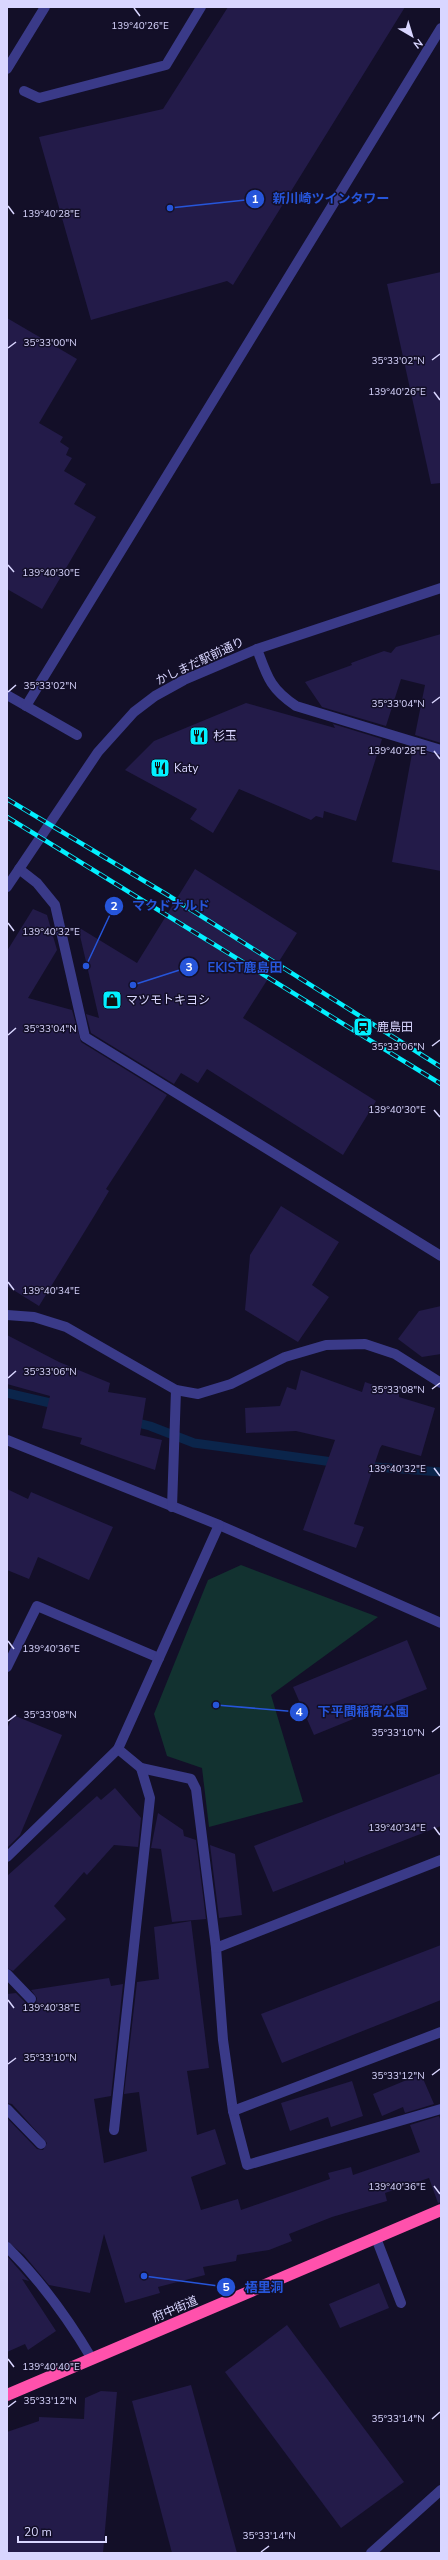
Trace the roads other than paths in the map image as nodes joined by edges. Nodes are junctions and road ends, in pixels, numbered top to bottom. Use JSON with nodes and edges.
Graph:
{"nodes":[{"id":1,"x":45,"y":7,"type":"edge"},
{"id":2,"x":201,"y":7,"type":"edge"},
{"id":3,"x":441,"y":28,"type":"edge"},
{"id":4,"x":7,"y":69,"type":"edge"},
{"id":5,"x":24,"y":91,"type":"dead end"},
{"id":6,"x":441,"y":588,"type":"edge"},
{"id":7,"x":257,"y":649,"type":"junction"},
{"id":8,"x":7,"y":695,"type":"edge"},
{"id":9,"x":26,"y":706,"type":"junction"},
{"id":10,"x":77,"y":735,"type":"dead end"},
{"id":11,"x":441,"y":750,"type":"edge"},
{"id":12,"x":19,"y":868,"type":"junction"},
{"id":13,"x":7,"y":887,"type":"edge"},
{"id":14,"x":441,"y":1256,"type":"edge"},
{"id":15,"x":7,"y":1315,"type":"edge"},
{"id":16,"x":441,"y":1383,"type":"edge"},
{"id":17,"x":176,"y":1390,"type":"junction"},
{"id":18,"x":7,"y":1440,"type":"edge"},
{"id":19,"x":172,"y":1507,"type":"junction"},
{"id":20,"x":219,"y":1525,"type":"junction"},
{"id":21,"x":441,"y":1623,"type":"edge"},
{"id":22,"x":159,"y":1658,"type":"junction"},
{"id":23,"x":7,"y":1667,"type":"edge"},
{"id":24,"x":118,"y":1749,"type":"junction"},
{"id":25,"x":141,"y":1768,"type":"junction"},
{"id":26,"x":7,"y":1857,"type":"edge"},
{"id":27,"x":441,"y":1860,"type":"edge"},
{"id":28,"x":216,"y":1948,"type":"junction"},
{"id":29,"x":7,"y":1974,"type":"edge"},
{"id":30,"x":31,"y":1999,"type":"dead end"},
{"id":31,"x":441,"y":2032,"type":"edge"},
{"id":32,"x":7,"y":2109,"type":"edge"},
{"id":33,"x":441,"y":2109,"type":"edge"},
{"id":34,"x":233,"y":2111,"type":"junction"},
{"id":35,"x":114,"y":2130,"type":"dead end"},
{"id":36,"x":41,"y":2144,"type":"dead end"},
{"id":37,"x":441,"y":2210,"type":"edge"},
{"id":38,"x":376,"y":2238,"type":"junction"},
{"id":39,"x":7,"y":2247,"type":"edge"},
{"id":40,"x":401,"y":2303,"type":"dead end"},
{"id":41,"x":92,"y":2359,"type":"junction"},
{"id":42,"x":7,"y":2395,"type":"edge"},
{"id":43,"x":441,"y":2490,"type":"edge"},
{"id":44,"x":371,"y":2553,"type":"edge"}],
"edges":[{"from":1,"to":4,"type":"street"},
{"from":2,"to":5,"type":"street"},
{"from":3,"to":9,"type":"street"},
{"from":6,"to":7,"type":"street","name":"かしまだ駅前通り"},
{"from":7,"to":11,"type":"street"},
{"from":7,"to":12,"type":"street","name":"かしまだ駅前通り"},
{"from":8,"to":9,"type":"street"},
{"from":9,"to":10,"type":"street"},
{"from":12,"to":13,"type":"street","name":"かしまだ駅前通り"},
{"from":12,"to":14,"type":"street"},
{"from":15,"to":17,"type":"street"},
{"from":16,"to":17,"type":"street"},
{"from":17,"to":19,"type":"street"},
{"from":18,"to":19,"type":"street"},
{"from":19,"to":20,"type":"street"},
{"from":20,"to":21,"type":"street"},
{"from":20,"to":22,"type":"street"},
{"from":22,"to":23,"type":"street"},
{"from":22,"to":24,"type":"street"},
{"from":24,"to":25,"type":"street"},
{"from":24,"to":26,"type":"street"},
{"from":25,"to":28,"type":"street"},
{"from":25,"to":35,"type":"street"},
{"from":27,"to":28,"type":"street"},
{"from":28,"to":34,"type":"street"},
{"from":29,"to":30,"type":"street"},
{"from":31,"to":34,"type":"street"},
{"from":32,"to":36,"type":"street"},
{"from":33,"to":34,"type":"street"},
{"from":37,"to":38,"type":"highway","name":"府中街道"},
{"from":38,"to":40,"type":"street"},
{"from":38,"to":41,"type":"highway","name":"府中街道"},
{"from":39,"to":41,"type":"street"},
{"from":41,"to":42,"type":"highway","name":"府中街道"},
{"from":43,"to":44,"type":"street"}]}
